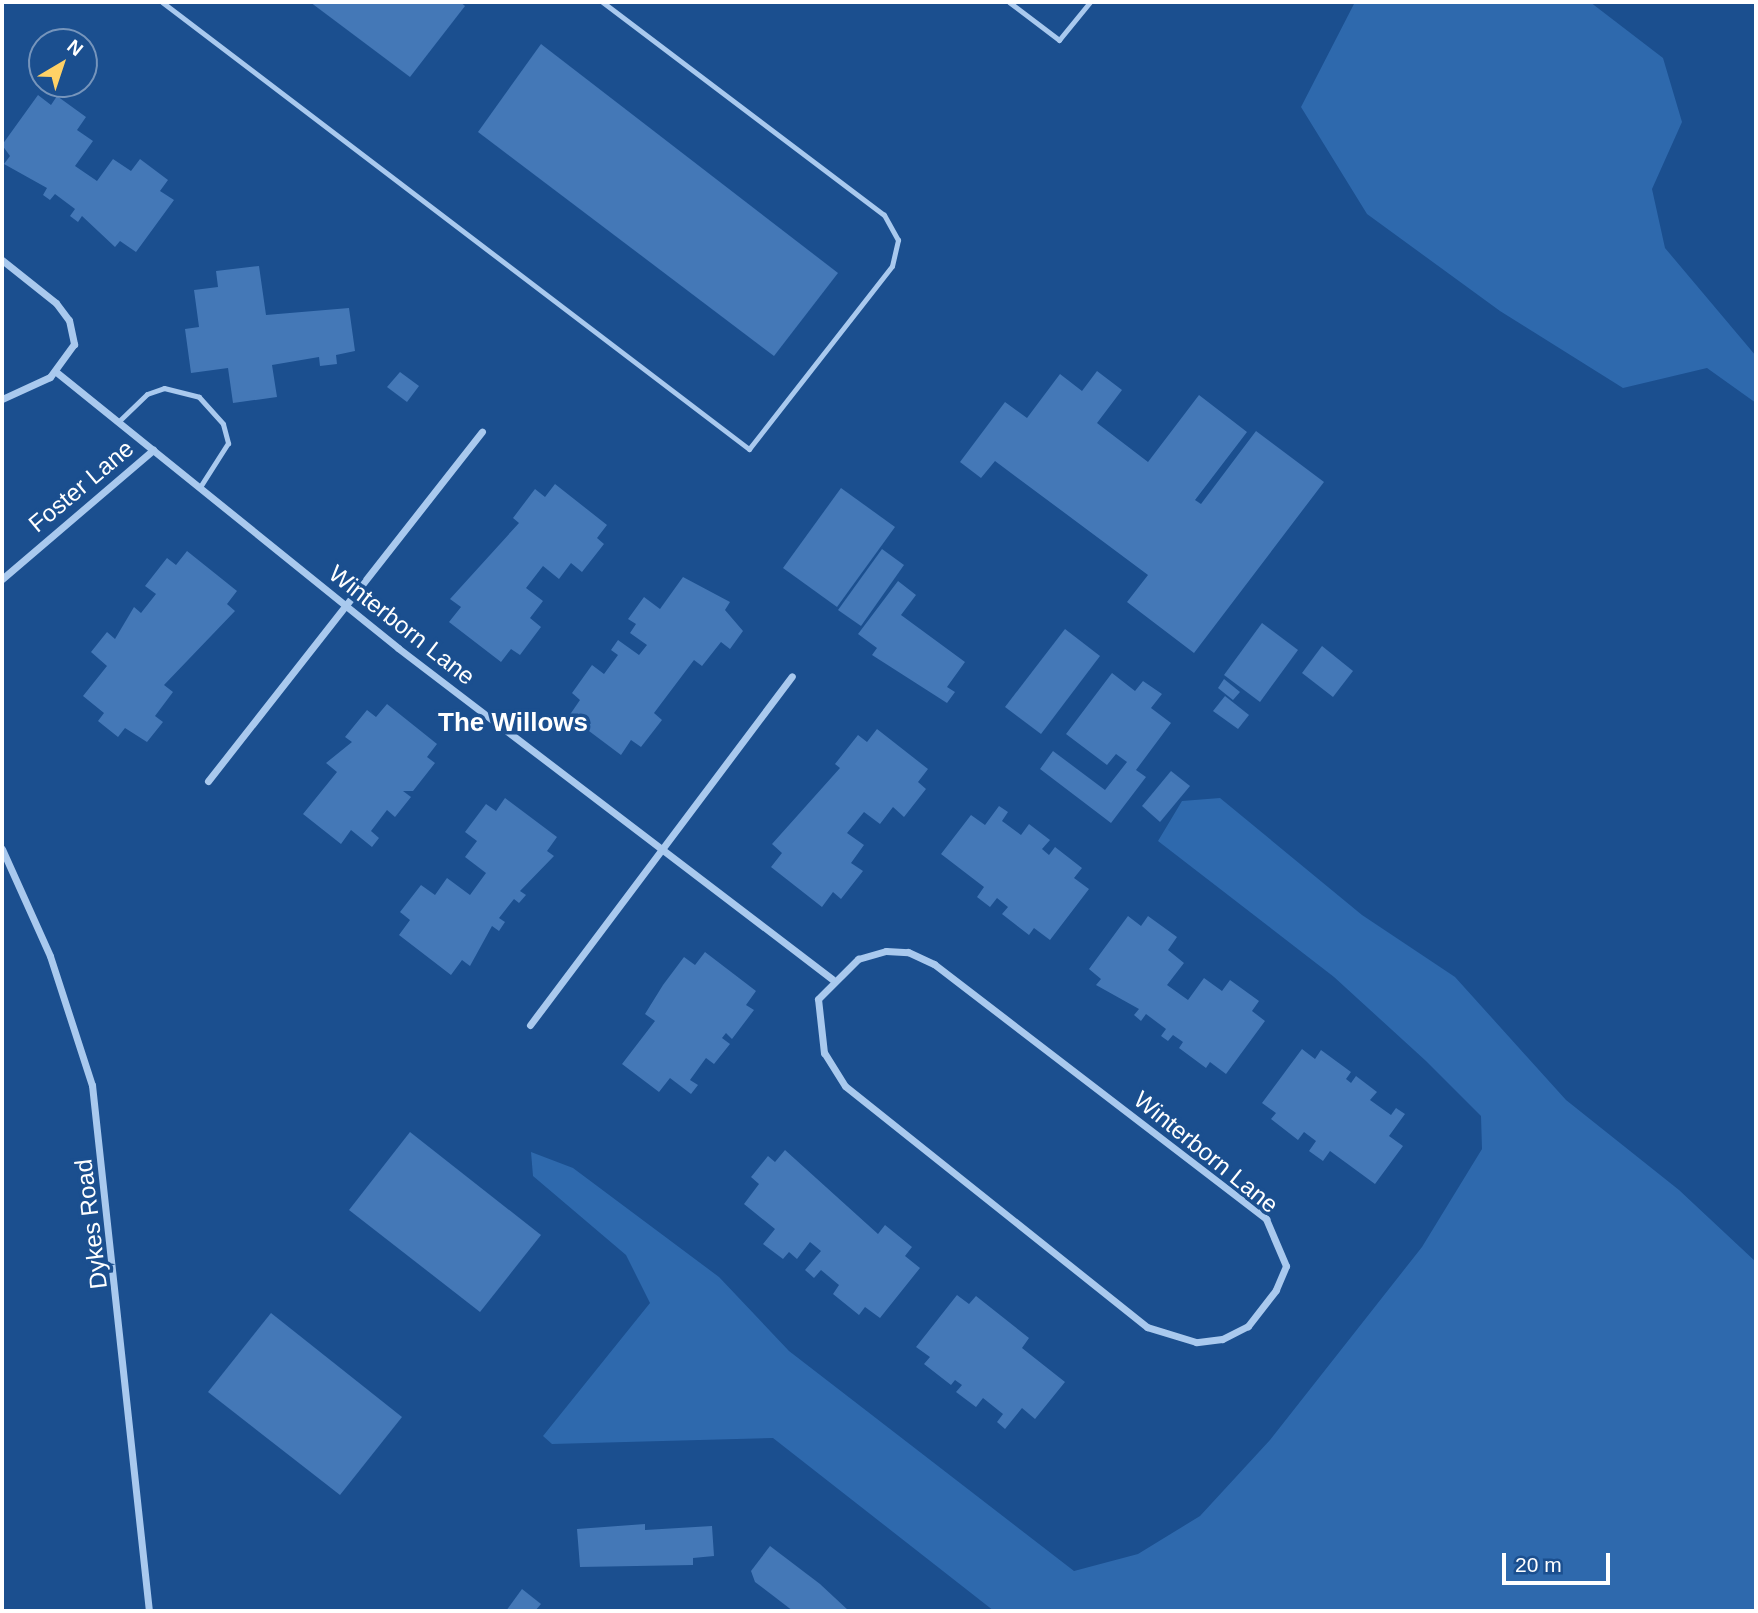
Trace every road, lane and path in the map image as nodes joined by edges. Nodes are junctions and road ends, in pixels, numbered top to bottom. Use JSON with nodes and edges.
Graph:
{"nodes":[{"id":1,"x":162,"y":2,"type":"edge"},
{"id":2,"x":603,"y":2,"type":"edge"},
{"id":3,"x":1009,"y":2,"type":"edge"},
{"id":4,"x":1090,"y":2,"type":"edge"},
{"id":5,"x":2,"y":260,"type":"edge"},
{"id":6,"x":55,"y":371,"type":"junction"},
{"id":7,"x":2,"y":399,"type":"edge"},
{"id":8,"x":118,"y":422,"type":"junction"},
{"id":9,"x":482,"y":432,"type":"dead end"},
{"id":10,"x":153,"y":450,"type":"junction"},
{"id":11,"x":200,"y":487,"type":"junction"},
{"id":12,"x":2,"y":579,"type":"edge"},
{"id":13,"x":346,"y":605,"type":"junction"},
{"id":14,"x":792,"y":676,"type":"dead end"},
{"id":15,"x":208,"y":781,"type":"dead end"},
{"id":16,"x":2,"y":849,"type":"edge"},
{"id":17,"x":662,"y":849,"type":"junction"},
{"id":18,"x":832,"y":979,"type":"junction"},
{"id":19,"x":530,"y":1025,"type":"dead end"},
{"id":20,"x":149,"y":1611,"type":"edge"}],
"edges":[{"from":1,"to":2,"type":"lane"},
{"from":3,"to":4,"type":"lane"},
{"from":5,"to":6,"type":"street"},
{"from":6,"to":7,"type":"street"},
{"from":6,"to":8,"type":"street","name":"Winterborn Lane"},
{"from":8,"to":10,"type":"street","name":"Winterborn Lane"},
{"from":8,"to":11,"type":"lane"},
{"from":9,"to":13,"type":"street"},
{"from":10,"to":11,"type":"street","name":"Winterborn Lane"},
{"from":10,"to":12,"type":"street","name":"Foster Lane"},
{"from":11,"to":13,"type":"street","name":"Winterborn Lane"},
{"from":13,"to":15,"type":"street"},
{"from":13,"to":17,"type":"street","name":"Winterborn Lane"},
{"from":14,"to":17,"type":"street"},
{"from":16,"to":20,"type":"street","name":"Dykes Road"},
{"from":17,"to":18,"type":"street","name":"Winterborn Lane"},
{"from":17,"to":19,"type":"street"},
{"from":18,"to":18,"type":"street","name":"Winterborn Lane"}]}
